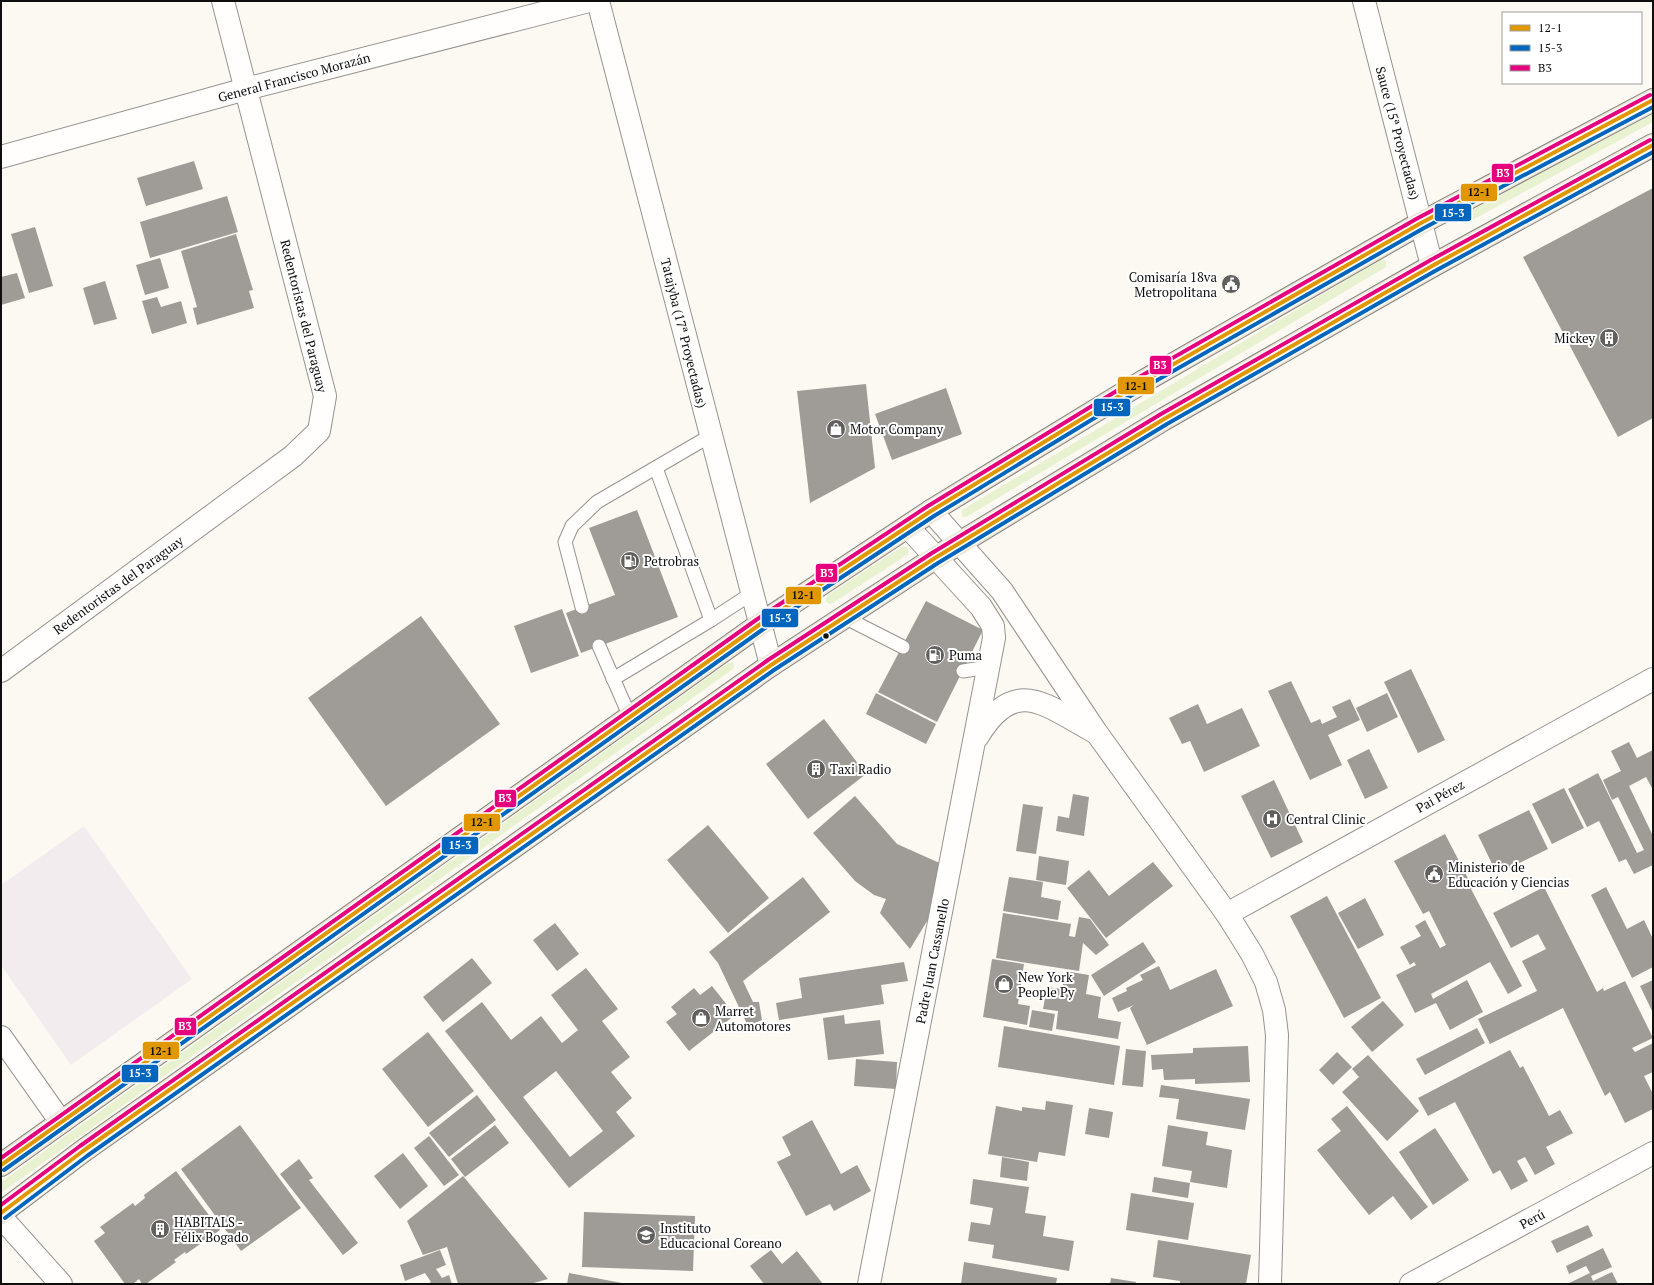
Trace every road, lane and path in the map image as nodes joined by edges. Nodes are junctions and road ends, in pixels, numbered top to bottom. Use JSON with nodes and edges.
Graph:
{"nodes":[{"id":1,"x":224,"y":1,"type":"edge"},
{"id":2,"x":589,"y":1,"type":"edge"},
{"id":3,"x":598,"y":1,"type":"edge"},
{"id":4,"x":1364,"y":1,"type":"edge"},
{"id":5,"x":246,"y":89,"type":"junction"},
{"id":6,"x":1653,"y":100,"type":"edge"},
{"id":7,"x":1653,"y":145,"type":"edge"},
{"id":8,"x":1,"y":157,"type":"edge"},
{"id":9,"x":1421,"y":223,"type":"junction"},
{"id":10,"x":1432,"y":266,"type":"junction"},
{"id":11,"x":710,"y":436,"type":"junction"},
{"id":12,"x":656,"y":468,"type":"junction"},
{"id":13,"x":932,"y":511,"type":"junction"},
{"id":14,"x":908,"y":527,"type":"junction"},
{"id":15,"x":959,"y":542,"type":"junction"},
{"id":16,"x":935,"y":558,"type":"junction"},
{"id":17,"x":751,"y":594,"type":"junction"},
{"id":18,"x":582,"y":607,"type":"dead end"},
{"id":19,"x":844,"y":617,"type":"junction"},
{"id":20,"x":711,"y":620,"type":"junction"},
{"id":21,"x":759,"y":625,"type":"junction"},
{"id":22,"x":599,"y":646,"type":"dead end"},
{"id":23,"x":903,"y":647,"type":"dead end"},
{"id":24,"x":771,"y":665,"type":"junction"},
{"id":25,"x":988,"y":667,"type":"junction"},
{"id":26,"x":1,"y":671,"type":"edge"},
{"id":27,"x":963,"y":671,"type":"dead end"},
{"id":28,"x":613,"y":679,"type":"junction"},
{"id":29,"x":1653,"y":679,"type":"edge"},
{"id":30,"x":630,"y":717,"type":"junction"},
{"id":31,"x":1096,"y":732,"type":"junction"},
{"id":32,"x":974,"y":742,"type":"junction"},
{"id":33,"x":1228,"y":914,"type":"junction"},
{"id":34,"x":1,"y":1037,"type":"edge"},
{"id":35,"x":60,"y":1122,"type":"junction"},
{"id":36,"x":1653,"y":1153,"type":"edge"},
{"id":37,"x":1,"y":1165,"type":"edge"},
{"id":38,"x":1,"y":1213,"type":"edge"},
{"id":39,"x":1,"y":1217,"type":"edge"},
{"id":40,"x":61,"y":1284,"type":"edge"},
{"id":41,"x":869,"y":1284,"type":"edge"},
{"id":42,"x":1270,"y":1284,"type":"edge"},
{"id":43,"x":1411,"y":1284,"type":"edge"}],
"edges":[{"from":1,"to":5,"type":"street","name":"Redentoristas del Paraguay"},
{"from":2,"to":5,"type":"street","name":"General Francisco Morazán"},
{"from":3,"to":11,"type":"street","name":"Tatajyba (17ª Proyectadas)"},
{"from":4,"to":9,"type":"street","name":"Sauce (15ª Proyectadas)"},
{"from":5,"to":8,"type":"street","name":"General Francisco Morazán"},
{"from":5,"to":26,"type":"street","name":"Redentoristas del Paraguay"},
{"from":6,"to":9,"type":"main road"},
{"from":7,"to":10,"type":"main road"},
{"from":9,"to":10,"type":"street","name":"Sauce (15ª Proyectadas)"},
{"from":9,"to":13,"type":"main road"},
{"from":10,"to":15,"type":"main road"},
{"from":11,"to":12,"type":"lane"},
{"from":11,"to":17,"type":"street","name":"Tatajyba (17ª Proyectadas)"},
{"from":12,"to":18,"type":"lane"},
{"from":12,"to":20,"type":"lane"},
{"from":13,"to":14,"type":"main road"},
{"from":13,"to":15,"type":"street"},
{"from":14,"to":16,"type":"street"},
{"from":14,"to":21,"type":"main road"},
{"from":15,"to":16,"type":"main road"},
{"from":15,"to":31,"type":"street"},
{"from":16,"to":19,"type":"main road"},
{"from":16,"to":25,"type":"street","name":"Padre Juan Cassanello"},
{"from":17,"to":20,"type":"lane"},
{"from":17,"to":21,"type":"street","name":"Tatajyba (17ª Proyectadas)"},
{"from":19,"to":23,"type":"lane"},
{"from":19,"to":24,"type":"main road"},
{"from":20,"to":28,"type":"lane"},
{"from":21,"to":24,"type":"street","name":"Tatajyba (17ª Proyectadas)"},
{"from":21,"to":30,"type":"main road"},
{"from":22,"to":28,"type":"lane"},
{"from":24,"to":38,"type":"main road"},
{"from":25,"to":27,"type":"lane"},
{"from":25,"to":32,"type":"street","name":"Padre Juan Cassanello"},
{"from":28,"to":30,"type":"lane"},
{"from":29,"to":33,"type":"street","name":"Pai Pérez"},
{"from":30,"to":35,"type":"main road"},
{"from":31,"to":32,"type":"street"},
{"from":31,"to":33,"type":"street"},
{"from":32,"to":41,"type":"street","name":"Padre Juan Cassanello"},
{"from":33,"to":42,"type":"street"},
{"from":34,"to":35,"type":"street"},
{"from":35,"to":37,"type":"main road"},
{"from":36,"to":43,"type":"street","name":"Perú"},
{"from":39,"to":40,"type":"street"}]}
